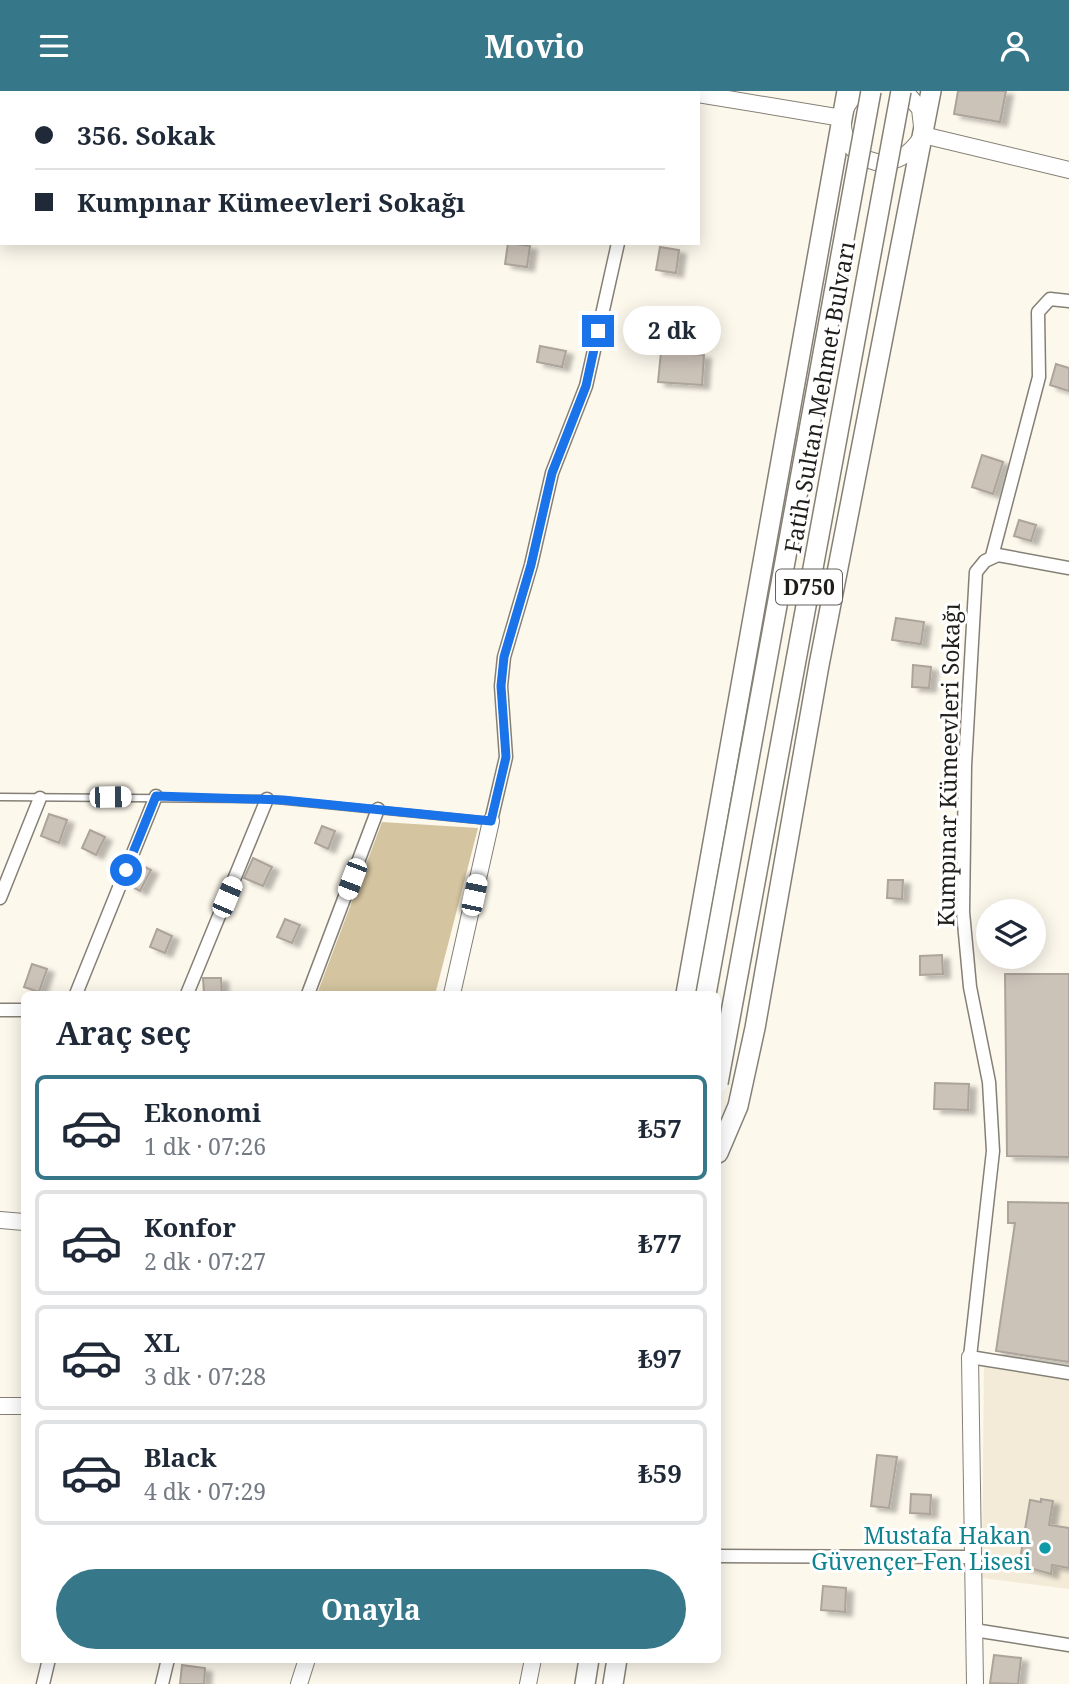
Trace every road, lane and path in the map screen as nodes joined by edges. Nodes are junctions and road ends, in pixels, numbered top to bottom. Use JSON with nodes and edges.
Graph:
{"nodes":[{"id":1,"x":848,"y":91,"type":"edge"},
{"id":2,"x":861,"y":91,"type":"edge"},
{"id":3,"x":871,"y":91,"type":"edge"},
{"id":4,"x":903,"y":91,"type":"edge"},
{"id":5,"x":931,"y":91,"type":"edge"},
{"id":6,"x":700,"y":94,"type":"edge"},
{"id":7,"x":842,"y":118,"type":"junction"},
{"id":8,"x":923,"y":135,"type":"junction"},
{"id":9,"x":1069,"y":170,"type":"edge"},
{"id":10,"x":618,"y":245,"type":"edge"},
{"id":11,"x":1069,"y":301,"type":"edge"},
{"id":12,"x":992,"y":556,"type":"junction"},
{"id":13,"x":1069,"y":568,"type":"edge"},
{"id":14,"x":156,"y":796,"type":"junction"},
{"id":15,"x":0,"y":797,"type":"edge"},
{"id":16,"x":40,"y":798,"type":"junction"},
{"id":17,"x":267,"y":799,"type":"junction"},
{"id":18,"x":378,"y":809,"type":"junction"},
{"id":19,"x":491,"y":821,"type":"junction"},
{"id":20,"x":0,"y":898,"type":"edge"},
{"id":21,"x":77,"y":991,"type":"edge"},
{"id":22,"x":188,"y":991,"type":"edge"},
{"id":23,"x":309,"y":991,"type":"edge"},
{"id":24,"x":453,"y":991,"type":"edge"},
{"id":25,"x":687,"y":991,"type":"edge"},
{"id":26,"x":707,"y":991,"type":"edge"},
{"id":27,"x":0,"y":1010,"type":"edge"},
{"id":28,"x":21,"y":1010,"type":"edge"},
{"id":29,"x":721,"y":1067,"type":"edge"},
{"id":30,"x":721,"y":1146,"type":"edge"},
{"id":31,"x":0,"y":1220,"type":"edge"},
{"id":32,"x":21,"y":1222,"type":"edge"},
{"id":33,"x":970,"y":1357,"type":"junction"},
{"id":34,"x":1069,"y":1373,"type":"edge"},
{"id":35,"x":0,"y":1406,"type":"edge"},
{"id":36,"x":21,"y":1406,"type":"edge"},
{"id":37,"x":721,"y":1556,"type":"edge"},
{"id":38,"x":973,"y":1557,"type":"junction"},
{"id":39,"x":974,"y":1630,"type":"junction"},
{"id":40,"x":1069,"y":1645,"type":"edge"},
{"id":41,"x":48,"y":1663,"type":"edge"},
{"id":42,"x":167,"y":1663,"type":"edge"},
{"id":43,"x":306,"y":1663,"type":"edge"},
{"id":44,"x":532,"y":1663,"type":"edge"},
{"id":45,"x":588,"y":1663,"type":"edge"},
{"id":46,"x":616,"y":1663,"type":"edge"},
{"id":47,"x":44,"y":1684,"type":"edge"},
{"id":48,"x":162,"y":1684,"type":"edge"},
{"id":49,"x":299,"y":1684,"type":"edge"},
{"id":50,"x":528,"y":1684,"type":"edge"},
{"id":51,"x":585,"y":1684,"type":"edge"},
{"id":52,"x":613,"y":1684,"type":"edge"},
{"id":53,"x":975,"y":1684,"type":"edge"}],
"edges":[{"from":1,"to":7,"type":"highway"},
{"from":2,"to":7,"type":"street"},
{"from":3,"to":26,"type":"highway","name":"Fatih Sultan Mehmet Bulvarı","number":"D750","bridge":true},
{"from":4,"to":8,"type":"street"},
{"from":4,"to":29,"type":"highway","name":"Fatih Sultan Mehmet Bulvarı","number":"D750","bridge":true},
{"from":5,"to":8,"type":"highway"},
{"from":6,"to":7,"type":"street"},
{"from":7,"to":8,"type":"street"},
{"from":7,"to":25,"type":"highway"},
{"from":8,"to":9,"type":"street"},
{"from":8,"to":30,"type":"highway"},
{"from":10,"to":19,"type":"street"},
{"from":11,"to":12,"type":"street","name":"Kumpınar Kümeevleri Sokağı"},
{"from":12,"to":13,"type":"street"},
{"from":12,"to":33,"type":"street","name":"Kumpınar Kümeevleri Sokağı"},
{"from":14,"to":16,"type":"lane"},
{"from":14,"to":17,"type":"lane"},
{"from":14,"to":21,"type":"street"},
{"from":15,"to":16,"type":"lane"},
{"from":16,"to":20,"type":"street"},
{"from":17,"to":18,"type":"lane"},
{"from":17,"to":22,"type":"street"},
{"from":18,"to":19,"type":"lane"},
{"from":18,"to":23,"type":"street"},
{"from":19,"to":24,"type":"street"},
{"from":27,"to":28,"type":"street"},
{"from":31,"to":32,"type":"street"},
{"from":33,"to":34,"type":"street"},
{"from":33,"to":38,"type":"street"},
{"from":35,"to":36,"type":"street"},
{"from":37,"to":38,"type":"street"},
{"from":38,"to":39,"type":"street"},
{"from":39,"to":40,"type":"street"},
{"from":39,"to":53,"type":"street"},
{"from":41,"to":47,"type":"street"},
{"from":42,"to":48,"type":"street"},
{"from":43,"to":49,"type":"street"},
{"from":44,"to":50,"type":"street"},
{"from":45,"to":51,"type":"highway"},
{"from":46,"to":52,"type":"highway"}]}
